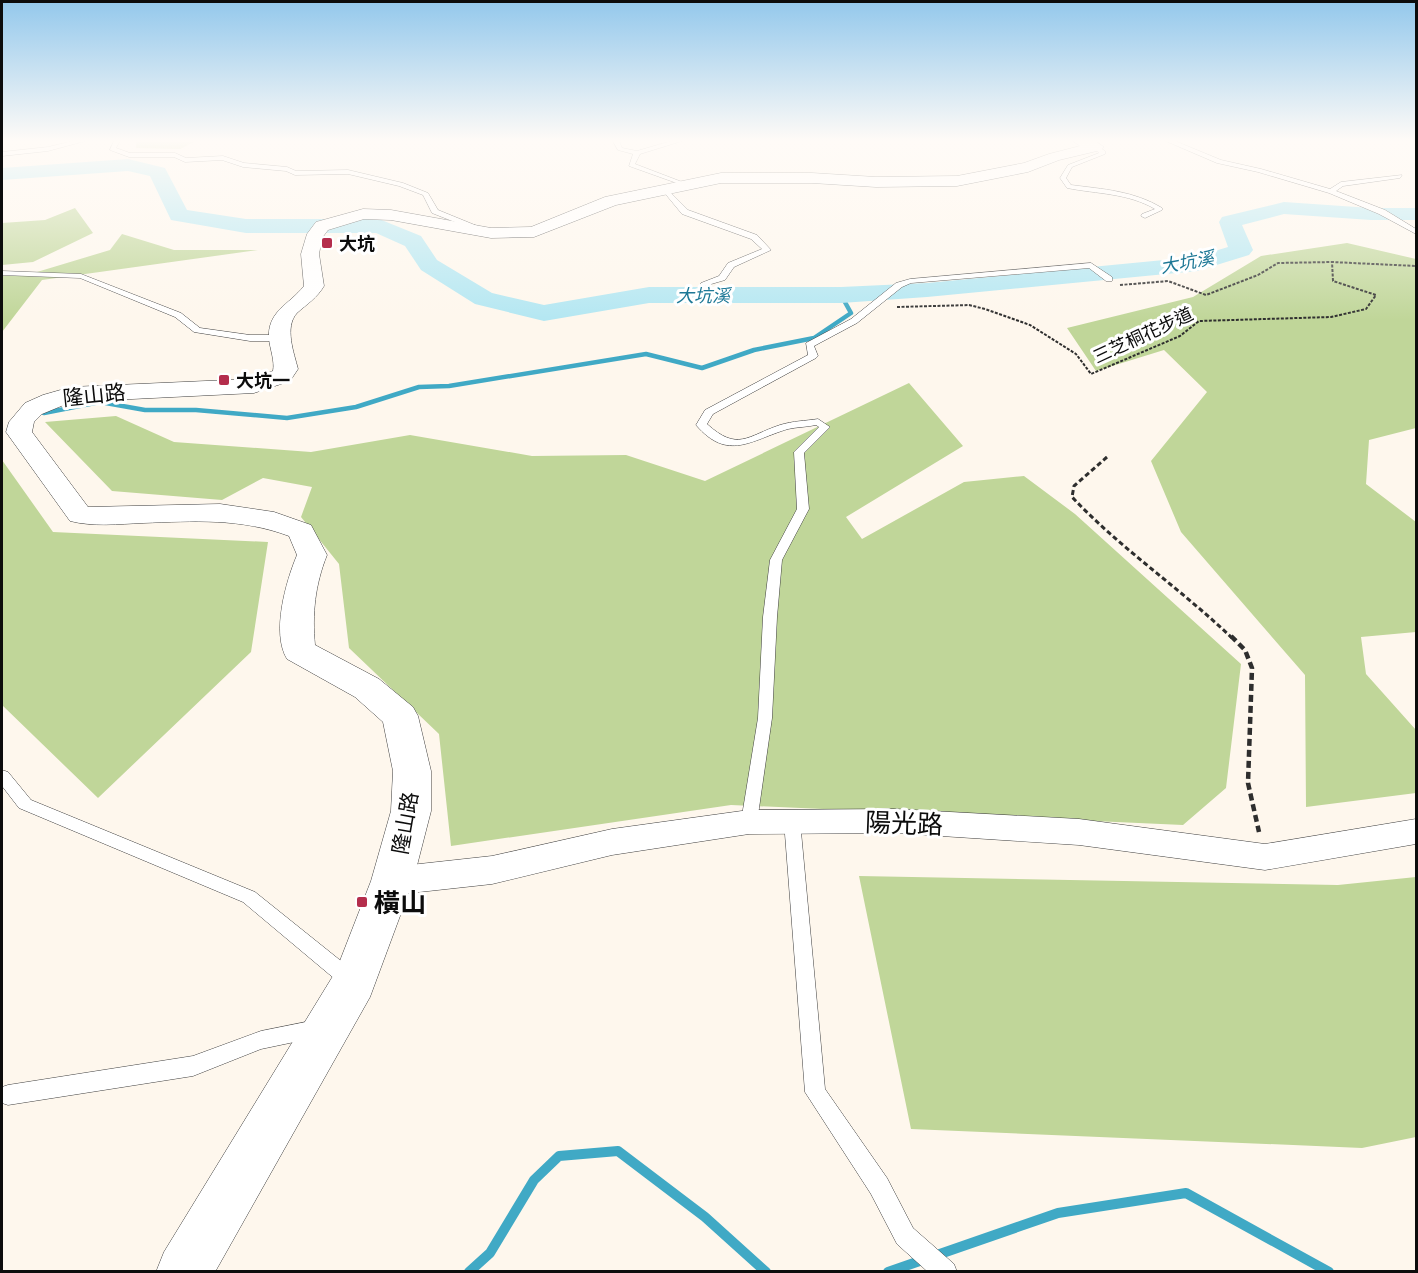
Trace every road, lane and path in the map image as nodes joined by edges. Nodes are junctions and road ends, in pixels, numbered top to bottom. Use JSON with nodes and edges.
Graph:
{"nodes":[{"id":1,"x":429,"y":200,"type":"edge"},
{"id":2,"x":614,"y":200,"type":"edge"},
{"id":3,"x":675,"y":200,"type":"edge"},
{"id":4,"x":1147,"y":200,"type":"edge"},
{"id":5,"x":1352,"y":200,"type":"edge"},
{"id":6,"x":1145,"y":216,"type":"dead end"},
{"id":7,"x":1416,"y":232,"type":"edge"},
{"id":8,"x":491,"y":233,"type":"junction"},
{"id":9,"x":1332,"y":262,"type":"junction"},
{"id":10,"x":1416,"y":266,"type":"edge"},
{"id":11,"x":2,"y":273,"type":"edge"},
{"id":12,"x":1109,"y":279,"type":"joint"},
{"id":13,"x":704,"y":285,"type":"dead end"},
{"id":14,"x":870,"y":308,"type":"junction"},
{"id":15,"x":280,"y":338,"type":"junction"},
{"id":16,"x":1107,"y":458,"type":"dead end"},
{"id":17,"x":2,"y":776,"type":"edge"},
{"id":18,"x":792,"y":821,"type":"junction"},
{"id":19,"x":749,"y":822,"type":"junction"},
{"id":20,"x":1416,"y":832,"type":"edge"},
{"id":21,"x":1265,"y":856,"type":"junction"},
{"id":22,"x":392,"y":881,"type":"junction"},
{"id":23,"x":354,"y":982,"type":"junction"},
{"id":24,"x":327,"y":1027,"type":"junction"},
{"id":25,"x":8,"y":1095,"type":"dead end"},
{"id":26,"x":184,"y":1272,"type":"edge"},
{"id":27,"x":946,"y":1272,"type":"edge"}],
"edges":[{"from":1,"to":8,"type":"lane"},
{"from":2,"to":8,"type":"street","name":"隆山路"},
{"from":3,"to":13,"type":"lane"},
{"from":4,"to":6,"type":"lane"},
{"from":5,"to":7,"type":"lane"},
{"from":8,"to":15,"type":"street","name":"隆山路"},
{"from":9,"to":10,"type":"path","name":"三芝桐花步道"},
{"from":9,"to":12,"type":"path","name":"三芝桐花步道"},
{"from":9,"to":14,"type":"path","name":"三芝桐花步道"},
{"from":11,"to":15,"type":"lane"},
{"from":12,"to":14,"type":"lane"},
{"from":14,"to":19,"type":"lane"},
{"from":15,"to":22,"type":"street","name":"隆山路"},
{"from":16,"to":21,"type":"path"},
{"from":17,"to":23,"type":"lane"},
{"from":18,"to":19,"type":"street","name":"陽光路"},
{"from":18,"to":21,"type":"street","name":"陽光路"},
{"from":18,"to":27,"type":"lane"},
{"from":19,"to":22,"type":"street","name":"陽光路"},
{"from":20,"to":21,"type":"street","name":"陽光路"},
{"from":22,"to":23,"type":"street","name":"隆山路"},
{"from":23,"to":24,"type":"street","name":"隆山路"},
{"from":24,"to":25,"type":"lane"},
{"from":24,"to":26,"type":"street","name":"隆山路"}]}
